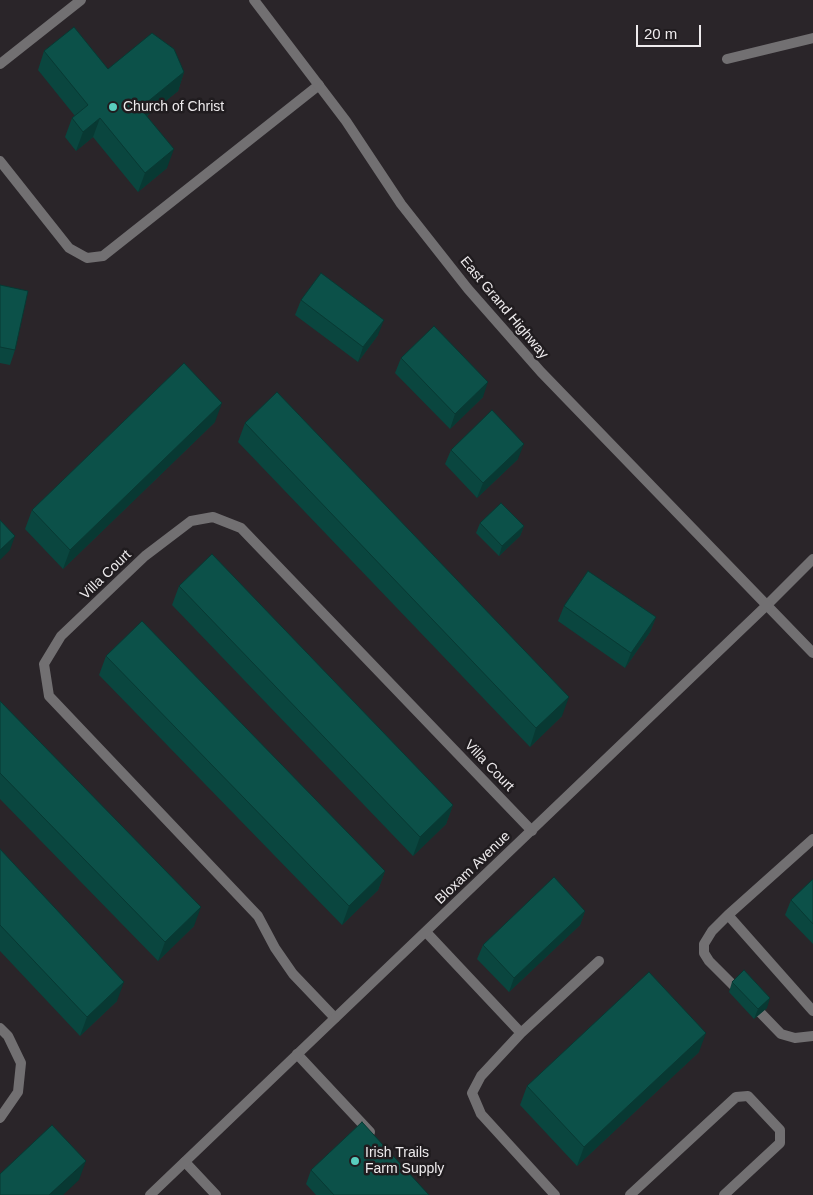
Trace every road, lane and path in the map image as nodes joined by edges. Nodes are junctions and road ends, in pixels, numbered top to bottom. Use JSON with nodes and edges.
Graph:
{"nodes":[{"id":1,"x":81,"y":0,"type":"edge"},
{"id":2,"x":254,"y":0,"type":"edge"},
{"id":3,"x":813,"y":38,"type":"edge"},
{"id":4,"x":727,"y":59,"type":"dead end"},
{"id":5,"x":0,"y":64,"type":"edge"},
{"id":6,"x":319,"y":85,"type":"junction"},
{"id":7,"x":0,"y":161,"type":"edge"},
{"id":8,"x":813,"y":559,"type":"edge"},
{"id":9,"x":768,"y":605,"type":"junction"},
{"id":10,"x":813,"y":653,"type":"edge"},
{"id":11,"x":532,"y":831,"type":"junction"},
{"id":12,"x":813,"y":839,"type":"edge"},
{"id":13,"x":728,"y":915,"type":"junction"},
{"id":14,"x":426,"y":932,"type":"junction"},
{"id":15,"x":599,"y":961,"type":"dead end"},
{"id":16,"x":813,"y":1011,"type":"edge"},
{"id":17,"x":335,"y":1018,"type":"junction"},
{"id":18,"x":0,"y":1028,"type":"edge"},
{"id":19,"x":522,"y":1033,"type":"junction"},
{"id":20,"x":813,"y":1036,"type":"edge"},
{"id":21,"x":297,"y":1054,"type":"junction"},
{"id":22,"x":0,"y":1118,"type":"edge"},
{"id":23,"x":376,"y":1139,"type":"edge"},
{"id":24,"x":185,"y":1162,"type":"junction"},
{"id":25,"x":150,"y":1195,"type":"edge"},
{"id":26,"x":216,"y":1195,"type":"edge"},
{"id":27,"x":555,"y":1195,"type":"edge"},
{"id":28,"x":630,"y":1195,"type":"edge"},
{"id":29,"x":724,"y":1195,"type":"edge"}],
"edges":[{"from":1,"to":5,"type":"street"},
{"from":2,"to":6,"type":"street","name":"East Grand Highway"},
{"from":3,"to":4,"type":"street"},
{"from":6,"to":7,"type":"street"},
{"from":6,"to":9,"type":"street","name":"East Grand Highway"},
{"from":8,"to":9,"type":"street","name":"Bloxam Avenue"},
{"from":9,"to":10,"type":"street","name":"East Grand Highway"},
{"from":9,"to":11,"type":"street","name":"Bloxam Avenue"},
{"from":11,"to":14,"type":"street","name":"Bloxam Avenue"},
{"from":11,"to":17,"type":"street","name":"Villa Court"},
{"from":12,"to":13,"type":"street"},
{"from":13,"to":16,"type":"street"},
{"from":13,"to":20,"type":"street"},
{"from":14,"to":17,"type":"street","name":"Bloxam Avenue"},
{"from":14,"to":19,"type":"street"},
{"from":15,"to":19,"type":"street"},
{"from":17,"to":21,"type":"street","name":"Bloxam Avenue"},
{"from":18,"to":22,"type":"street"},
{"from":19,"to":27,"type":"street"},
{"from":21,"to":23,"type":"street"},
{"from":21,"to":24,"type":"street","name":"Bloxam Avenue"},
{"from":24,"to":25,"type":"street","name":"Bloxam Avenue"},
{"from":24,"to":26,"type":"street"},
{"from":28,"to":29,"type":"street"}]}
